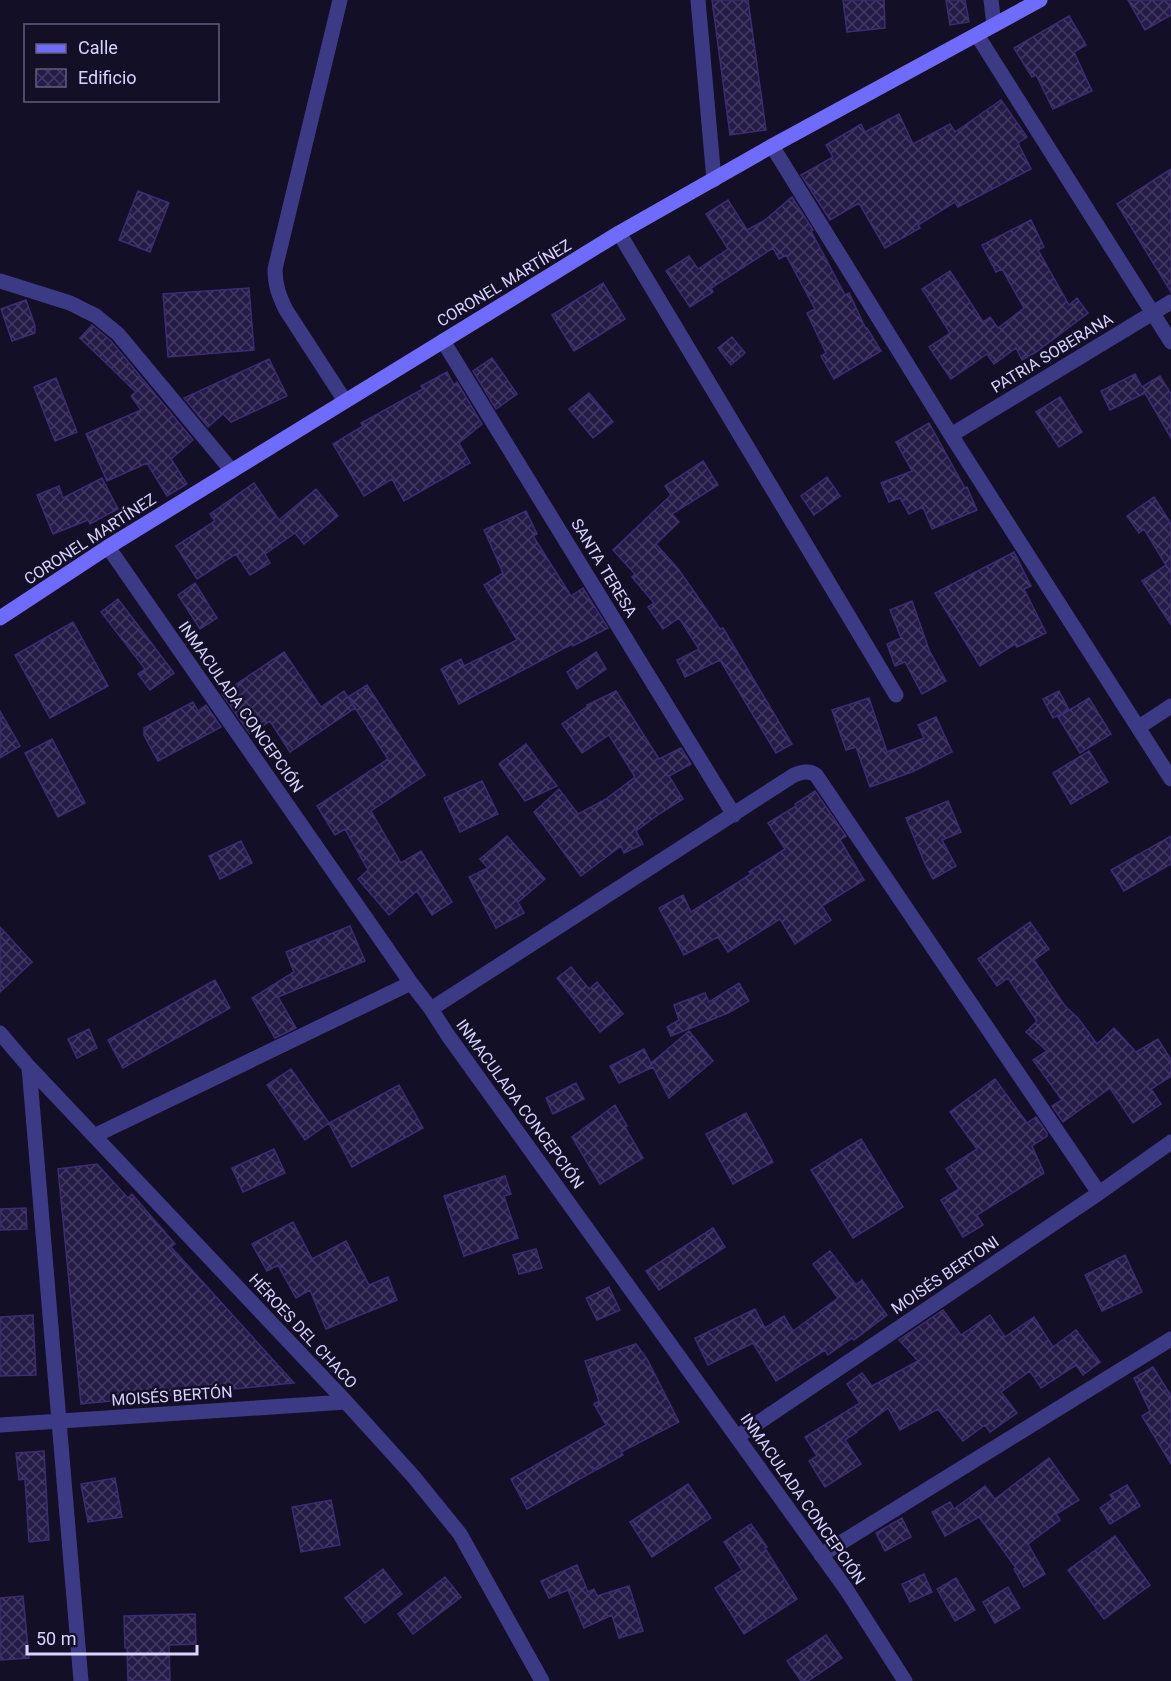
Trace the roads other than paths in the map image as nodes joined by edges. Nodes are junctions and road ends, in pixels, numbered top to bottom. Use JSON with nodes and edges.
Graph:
{"nodes":[{"id":1,"x":340,"y":0,"type":"edge"},
{"id":2,"x":698,"y":0,"type":"edge"},
{"id":3,"x":991,"y":0,"type":"edge"},
{"id":4,"x":1040,"y":0,"type":"edge"},
{"id":5,"x":994,"y":25,"type":"junction"},
{"id":6,"x":977,"y":35,"type":"junction"},
{"id":7,"x":772,"y":146,"type":"junction"},
{"id":8,"x":714,"y":180,"type":"junction"},
{"id":9,"x":618,"y":233,"type":"junction"},
{"id":10,"x":0,"y":281,"type":"edge"},
{"id":11,"x":1171,"y":302,"type":"edge"},
{"id":12,"x":1153,"y":312,"type":"junction"},
{"id":13,"x":443,"y":341,"type":"junction"},
{"id":14,"x":1171,"y":342,"type":"edge"},
{"id":15,"x":345,"y":401,"type":"junction"},
{"id":16,"x":951,"y":435,"type":"junction"},
{"id":17,"x":232,"y":471,"type":"junction"},
{"id":18,"x":108,"y":547,"type":"junction"},
{"id":19,"x":0,"y":618,"type":"edge"},
{"id":20,"x":896,"y":695,"type":"dead end"},
{"id":21,"x":1171,"y":706,"type":"edge"},
{"id":22,"x":1138,"y":727,"type":"junction"},
{"id":23,"x":1171,"y":779,"type":"edge"},
{"id":24,"x":734,"y":815,"type":"junction"},
{"id":25,"x":411,"y":983,"type":"junction"},
{"id":26,"x":431,"y":1009,"type":"junction"},
{"id":27,"x":0,"y":1034,"type":"edge"},
{"id":28,"x":29,"y":1067,"type":"junction"},
{"id":29,"x":94,"y":1136,"type":"junction"},
{"id":30,"x":1171,"y":1142,"type":"edge"},
{"id":31,"x":1099,"y":1193,"type":"junction"},
{"id":32,"x":1171,"y":1339,"type":"edge"},
{"id":33,"x":345,"y":1402,"type":"junction"},
{"id":34,"x":59,"y":1422,"type":"junction"},
{"id":35,"x":0,"y":1425,"type":"edge"},
{"id":36,"x":737,"y":1437,"type":"junction"},
{"id":37,"x":822,"y":1555,"type":"junction"},
{"id":38,"x":81,"y":1681,"type":"edge"},
{"id":39,"x":542,"y":1681,"type":"edge"},
{"id":40,"x":905,"y":1681,"type":"edge"}],
"edges":[{"from":1,"to":15,"type":"street"},
{"from":2,"to":8,"type":"street"},
{"from":3,"to":5,"type":"street"},
{"from":4,"to":5,"type":"main road","name":"CORONEL MARTÍNEZ"},
{"from":5,"to":6,"type":"main road","name":"CORONEL MARTÍNEZ"},
{"from":6,"to":7,"type":"main road","name":"CORONEL MARTÍNEZ"},
{"from":6,"to":12,"type":"street"},
{"from":7,"to":8,"type":"main road","name":"CORONEL MARTÍNEZ"},
{"from":7,"to":16,"type":"street"},
{"from":8,"to":9,"type":"main road","name":"CORONEL MARTÍNEZ"},
{"from":9,"to":13,"type":"main road","name":"CORONEL MARTÍNEZ"},
{"from":9,"to":20,"type":"street"},
{"from":10,"to":17,"type":"street"},
{"from":11,"to":12,"type":"street","name":"PATRIA SOBERANA"},
{"from":12,"to":14,"type":"street"},
{"from":12,"to":16,"type":"street","name":"PATRIA SOBERANA"},
{"from":13,"to":15,"type":"main road","name":"CORONEL MARTÍNEZ"},
{"from":13,"to":24,"type":"street","name":"SANTA TERESA"},
{"from":15,"to":17,"type":"main road","name":"CORONEL MARTÍNEZ"},
{"from":16,"to":22,"type":"street"},
{"from":17,"to":18,"type":"main road","name":"CORONEL MARTÍNEZ"},
{"from":18,"to":19,"type":"main road","name":"CORONEL MARTÍNEZ"},
{"from":18,"to":25,"type":"street","name":"INMACULADA CONCEPCIÓN"},
{"from":21,"to":22,"type":"street"},
{"from":22,"to":23,"type":"street"},
{"from":24,"to":26,"type":"street"},
{"from":24,"to":31,"type":"street"},
{"from":25,"to":26,"type":"street","name":"INMACULADA CONCEPCIÓN"},
{"from":25,"to":29,"type":"street"},
{"from":26,"to":36,"type":"street","name":"INMACULADA CONCEPCIÓN"},
{"from":27,"to":28,"type":"street","name":"HÉROES DEL CHACO"},
{"from":28,"to":29,"type":"street","name":"HÉROES DEL CHACO"},
{"from":28,"to":34,"type":"street"},
{"from":29,"to":33,"type":"street","name":"HÉROES DEL CHACO"},
{"from":30,"to":31,"type":"street","name":"MOISÉS BERTONI"},
{"from":31,"to":36,"type":"street","name":"MOISÉS BERTONI"},
{"from":32,"to":37,"type":"street"},
{"from":33,"to":34,"type":"street","name":"MOISÉS BERTÓN"},
{"from":33,"to":39,"type":"street","name":"HÉROES DEL CHACO"},
{"from":34,"to":35,"type":"street","name":"MOISÉS BERTÓN"},
{"from":34,"to":38,"type":"street"},
{"from":36,"to":37,"type":"street","name":"INMACULADA CONCEPCIÓN"},
{"from":37,"to":40,"type":"street","name":"INMACULADA CONCEPCIÓN"}]}
